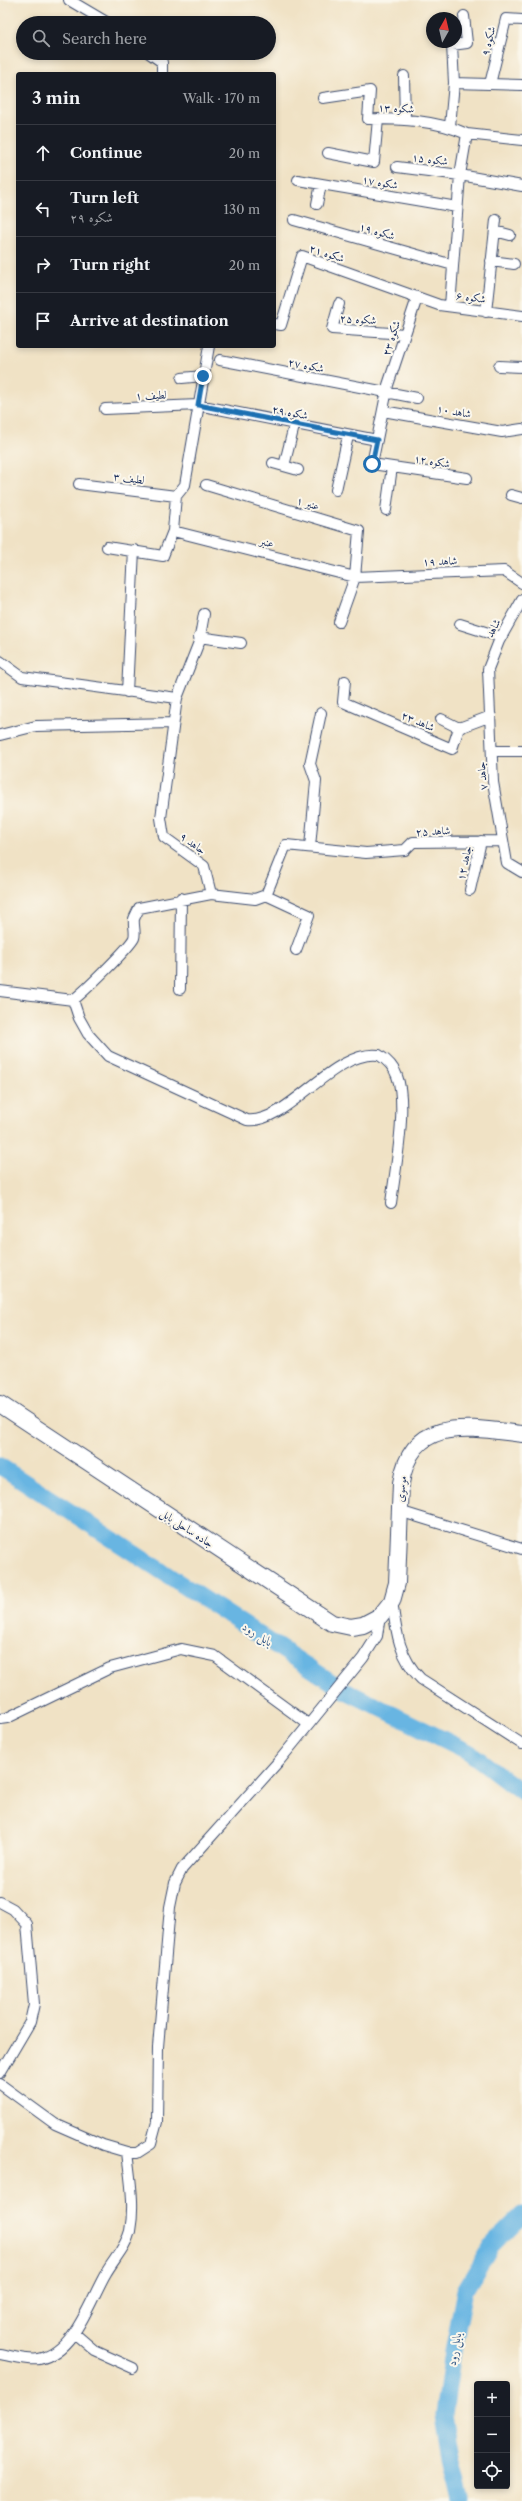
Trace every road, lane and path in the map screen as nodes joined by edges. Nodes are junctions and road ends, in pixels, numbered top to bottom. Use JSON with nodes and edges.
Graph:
{"nodes":[{"id":1,"x":70,"y":0,"type":"edge"},
{"id":2,"x":96,"y":16,"type":"edge"},
{"id":3,"x":464,"y":16,"type":"dead end"},
{"id":4,"x":522,"y":20,"type":"edge"},
{"id":5,"x":159,"y":60,"type":"edge"},
{"id":6,"x":162,"y":72,"type":"edge"},
{"id":7,"x":404,"y":76,"type":"dead end"},
{"id":8,"x":454,"y":83,"type":"junction"},
{"id":9,"x":490,"y":84,"type":"junction"},
{"id":10,"x":522,"y":85,"type":"edge"},
{"id":11,"x":324,"y":98,"type":"dead end"},
{"id":12,"x":378,"y":119,"type":"junction"},
{"id":13,"x":405,"y":119,"type":"junction"},
{"id":14,"x":450,"y":126,"type":"junction"},
{"id":15,"x":467,"y":134,"type":"junction"},
{"id":16,"x":522,"y":140,"type":"edge"},
{"id":17,"x":328,"y":153,"type":"dead end"},
{"id":18,"x":398,"y":167,"type":"dead end"},
{"id":19,"x":460,"y":175,"type":"junction"},
{"id":20,"x":298,"y":180,"type":"dead end"},
{"id":21,"x":321,"y":184,"type":"junction"},
{"id":22,"x":522,"y":186,"type":"edge"},
{"id":23,"x":317,"y":204,"type":"dead end"},
{"id":24,"x":458,"y":207,"type":"junction"},
{"id":25,"x":294,"y":220,"type":"dead end"},
{"id":26,"x":496,"y":220,"type":"dead end"},
{"id":27,"x":495,"y":231,"type":"junction"},
{"id":28,"x":510,"y":235,"type":"dead end"},
{"id":29,"x":491,"y":261,"type":"junction"},
{"id":30,"x":514,"y":264,"type":"dead end"},
{"id":31,"x":453,"y":265,"type":"junction"},
{"id":32,"x":417,"y":298,"type":"junction"},
{"id":33,"x":339,"y":304,"type":"dead end"},
{"id":34,"x":450,"y":306,"type":"junction"},
{"id":35,"x":486,"y":312,"type":"junction"},
{"id":36,"x":522,"y":316,"type":"edge"},
{"id":37,"x":276,"y":324,"type":"edge"},
{"id":38,"x":405,"y":334,"type":"junction"},
{"id":39,"x":209,"y":348,"type":"edge"},
{"id":40,"x":220,"y":360,"type":"dead end"},
{"id":41,"x":500,"y":366,"type":"dead end"},
{"id":42,"x":522,"y":367,"type":"edge"},
{"id":43,"x":203,"y":376,"type":"junction"},
{"id":44,"x":182,"y":378,"type":"dead end"},
{"id":45,"x":387,"y":389,"type":"junction"},
{"id":46,"x":417,"y":398,"type":"dead end"},
{"id":47,"x":198,"y":405,"type":"junction"},
{"id":48,"x":105,"y":408,"type":"dead end"},
{"id":49,"x":383,"y":411,"type":"junction"},
{"id":50,"x":294,"y":426,"type":"junction"},
{"id":51,"x":522,"y":428,"type":"edge"},
{"id":52,"x":348,"y":436,"type":"junction"},
{"id":53,"x":377,"y":440,"type":"junction"},
{"id":54,"x":273,"y":463,"type":"dead end"},
{"id":55,"x":284,"y":466,"type":"junction"},
{"id":56,"x":392,"y":467,"type":"junction"},
{"id":57,"x":298,"y":470,"type":"dead end"},
{"id":58,"x":467,"y":478,"type":"dead end"},
{"id":59,"x":79,"y":484,"type":"dead end"},
{"id":60,"x":206,"y":485,"type":"dead end"},
{"id":61,"x":336,"y":490,"type":"dead end"},
{"id":62,"x":511,"y":495,"type":"dead end"},
{"id":63,"x":176,"y":496,"type":"junction"},
{"id":64,"x":522,"y":498,"type":"edge"},
{"id":65,"x":386,"y":510,"type":"dead end"},
{"id":66,"x":173,"y":531,"type":"junction"},
{"id":67,"x":107,"y":547,"type":"dead end"},
{"id":68,"x":134,"y":550,"type":"junction"},
{"id":69,"x":355,"y":577,"type":"junction"},
{"id":70,"x":522,"y":583,"type":"edge"},
{"id":71,"x":522,"y":600,"type":"edge"},
{"id":72,"x":204,"y":614,"type":"dead end"},
{"id":73,"x":339,"y":622,"type":"dead end"},
{"id":74,"x":460,"y":624,"type":"dead end"},
{"id":75,"x":199,"y":637,"type":"junction"},
{"id":76,"x":501,"y":637,"type":"junction"},
{"id":77,"x":241,"y":643,"type":"dead end"},
{"id":78,"x":0,"y":661,"type":"edge"},
{"id":79,"x":488,"y":670,"type":"joint"},
{"id":80,"x":345,"y":681,"type":"dead end"},
{"id":81,"x":127,"y":692,"type":"junction"},
{"id":82,"x":176,"y":698,"type":"junction"},
{"id":83,"x":321,"y":713,"type":"dead end"},
{"id":84,"x":490,"y":716,"type":"junction"},
{"id":85,"x":441,"y":719,"type":"dead end"},
{"id":86,"x":173,"y":723,"type":"junction"},
{"id":87,"x":459,"y":728,"type":"junction"},
{"id":88,"x":0,"y":735,"type":"edge"},
{"id":89,"x":492,"y":751,"type":"junction"},
{"id":90,"x":522,"y":751,"type":"edge"},
{"id":91,"x":481,"y":841,"type":"junction"},
{"id":92,"x":503,"y":841,"type":"junction"},
{"id":93,"x":310,"y":847,"type":"junction"},
{"id":94,"x":522,"y":872,"type":"edge"},
{"id":95,"x":470,"y":890,"type":"dead end"},
{"id":96,"x":211,"y":894,"type":"junction"},
{"id":97,"x":266,"y":895,"type":"junction"},
{"id":98,"x":182,"y":898,"type":"junction"},
{"id":99,"x":296,"y":950,"type":"dead end"},
{"id":100,"x":180,"y":989,"type":"dead end"},
{"id":101,"x":0,"y":992,"type":"edge"},
{"id":102,"x":73,"y":1000,"type":"junction"},
{"id":103,"x":392,"y":1203,"type":"dead end"},
{"id":104,"x":0,"y":1404,"type":"edge"},
{"id":105,"x":522,"y":1434,"type":"edge"},
{"id":106,"x":400,"y":1511,"type":"junction"},
{"id":107,"x":522,"y":1549,"type":"edge"},
{"id":108,"x":392,"y":1602,"type":"junction"},
{"id":109,"x":380,"y":1616,"type":"junction"},
{"id":110,"x":0,"y":1719,"type":"edge"},
{"id":111,"x":308,"y":1724,"type":"junction"},
{"id":112,"x":522,"y":1744,"type":"edge"},
{"id":113,"x":0,"y":1902,"type":"edge"},
{"id":114,"x":0,"y":2073,"type":"edge"},
{"id":115,"x":0,"y":2084,"type":"edge"},
{"id":116,"x":127,"y":2152,"type":"junction"},
{"id":117,"x":74,"y":2333,"type":"junction"},
{"id":118,"x":0,"y":2354,"type":"edge"},
{"id":119,"x":132,"y":2368,"type":"dead end"}],
"edges":[{"from":1,"to":2,"type":"street"},
{"from":3,"to":8,"type":"street"},
{"from":4,"to":9,"type":"street","name":"شکوه ۹"},
{"from":5,"to":6,"type":"street"},
{"from":7,"to":13,"type":"street"},
{"from":8,"to":9,"type":"street"},
{"from":8,"to":14,"type":"street"},
{"from":9,"to":10,"type":"street"},
{"from":11,"to":12,"type":"street","name":"شکوه ۱۳"},
{"from":12,"to":13,"type":"street","name":"شکوه ۱۳"},
{"from":12,"to":17,"type":"street"},
{"from":13,"to":14,"type":"street","name":"شکوه ۱۳"},
{"from":14,"to":15,"type":"street","name":"شکوه ۱۳"},
{"from":15,"to":16,"type":"street","name":"شکوه ۱۳"},
{"from":15,"to":19,"type":"street"},
{"from":18,"to":19,"type":"street","name":"شکوه ۱۵"},
{"from":19,"to":22,"type":"street","name":"شکوه ۱۵"},
{"from":19,"to":24,"type":"street"},
{"from":20,"to":21,"type":"street","name":"شکوه ۱۷"},
{"from":21,"to":23,"type":"street"},
{"from":21,"to":24,"type":"street","name":"شکوه ۱۷"},
{"from":24,"to":31,"type":"street"},
{"from":25,"to":31,"type":"street","name":"شکوه ۱۹"},
{"from":26,"to":27,"type":"street"},
{"from":27,"to":28,"type":"street"},
{"from":27,"to":29,"type":"street"},
{"from":29,"to":30,"type":"street"},
{"from":29,"to":35,"type":"street"},
{"from":31,"to":34,"type":"street"},
{"from":32,"to":34,"type":"street","name":"شکوه ۶"},
{"from":32,"to":37,"type":"street","name":"شکوه ۲۱"},
{"from":32,"to":38,"type":"street","name":"شکوه ۲۳"},
{"from":33,"to":38,"type":"street","name":"شکوه ۲۵"},
{"from":34,"to":35,"type":"street","name":"شکوه ۶"},
{"from":35,"to":36,"type":"street","name":"شکوه ۶"},
{"from":38,"to":45,"type":"street","name":"شکوه ۲۳"},
{"from":39,"to":43,"type":"street"},
{"from":40,"to":45,"type":"street","name":"شکوه ۲۷"},
{"from":41,"to":42,"type":"street"},
{"from":43,"to":44,"type":"street"},
{"from":43,"to":47,"type":"street"},
{"from":45,"to":46,"type":"street","name":"شکوه ۲۷"},
{"from":45,"to":49,"type":"street","name":"شکوه ۲۳"},
{"from":47,"to":48,"type":"street","name":"لطیف ۱"},
{"from":47,"to":50,"type":"street","name":"شکوه ۲۹"},
{"from":47,"to":63,"type":"street"},
{"from":49,"to":51,"type":"street","name":"شاهد ۱۰"},
{"from":49,"to":53,"type":"street","name":"شکوه ۲۳"},
{"from":50,"to":52,"type":"street","name":"شکوه ۲۹"},
{"from":50,"to":55,"type":"street"},
{"from":52,"to":53,"type":"street","name":"شکوه ۲۹"},
{"from":52,"to":61,"type":"street"},
{"from":53,"to":56,"type":"street","name":"شکوه ۱۲"},
{"from":54,"to":55,"type":"street"},
{"from":55,"to":57,"type":"street"},
{"from":56,"to":58,"type":"street","name":"شکوه ۱۲"},
{"from":56,"to":65,"type":"street"},
{"from":59,"to":63,"type":"street","name":"لطیف ۳"},
{"from":60,"to":69,"type":"street","name":"عنیر ۱"},
{"from":62,"to":64,"type":"street"},
{"from":63,"to":66,"type":"street"},
{"from":66,"to":68,"type":"street"},
{"from":66,"to":69,"type":"street","name":"عنبر"},
{"from":67,"to":68,"type":"street"},
{"from":68,"to":81,"type":"street"},
{"from":69,"to":70,"type":"street","name":"شاهد ۱۹"},
{"from":69,"to":73,"type":"street"},
{"from":71,"to":76,"type":"street","name":"شاهد"},
{"from":72,"to":75,"type":"street"},
{"from":74,"to":76,"type":"street"},
{"from":75,"to":77,"type":"street"},
{"from":75,"to":82,"type":"street"},
{"from":76,"to":79,"type":"street","name":"شاهد"},
{"from":78,"to":81,"type":"street"},
{"from":79,"to":84,"type":"street","name":"جاهد ۷"},
{"from":80,"to":87,"type":"street","name":"شاهد ۲۳"},
{"from":81,"to":82,"type":"street"},
{"from":82,"to":86,"type":"street"},
{"from":83,"to":93,"type":"street"},
{"from":84,"to":87,"type":"street"},
{"from":84,"to":89,"type":"street","name":"جاهد ۷"},
{"from":85,"to":87,"type":"street"},
{"from":86,"to":88,"type":"street"},
{"from":86,"to":96,"type":"street","name":"جاهد ۹"},
{"from":89,"to":90,"type":"street"},
{"from":89,"to":92,"type":"street","name":"جاهد ۷"},
{"from":91,"to":92,"type":"street","name":"شاهد ۲۵"},
{"from":91,"to":93,"type":"street","name":"شاهد ۲۵"},
{"from":91,"to":95,"type":"street","name":"جاهد ۱۲"},
{"from":92,"to":94,"type":"street","name":"جاهد ۷"},
{"from":93,"to":97,"type":"street","name":"شاهد ۲۵"},
{"from":96,"to":97,"type":"street"},
{"from":96,"to":98,"type":"street"},
{"from":97,"to":99,"type":"street"},
{"from":98,"to":100,"type":"street"},
{"from":98,"to":102,"type":"street"},
{"from":101,"to":102,"type":"street"},
{"from":102,"to":103,"type":"street"},
{"from":104,"to":109,"type":"main road","name":"جاده ساحلی بابل"},
{"from":105,"to":106,"type":"main road","name":"موسوی"},
{"from":106,"to":107,"type":"street"},
{"from":106,"to":108,"type":"main road","name":"موسوی"},
{"from":108,"to":109,"type":"main road","name":"موسوی"},
{"from":108,"to":112,"type":"street"},
{"from":109,"to":111,"type":"street"},
{"from":110,"to":111,"type":"street"},
{"from":111,"to":116,"type":"street"},
{"from":113,"to":114,"type":"street"},
{"from":115,"to":116,"type":"street"},
{"from":116,"to":117,"type":"street"},
{"from":117,"to":118,"type":"street"},
{"from":117,"to":119,"type":"street"}]}
